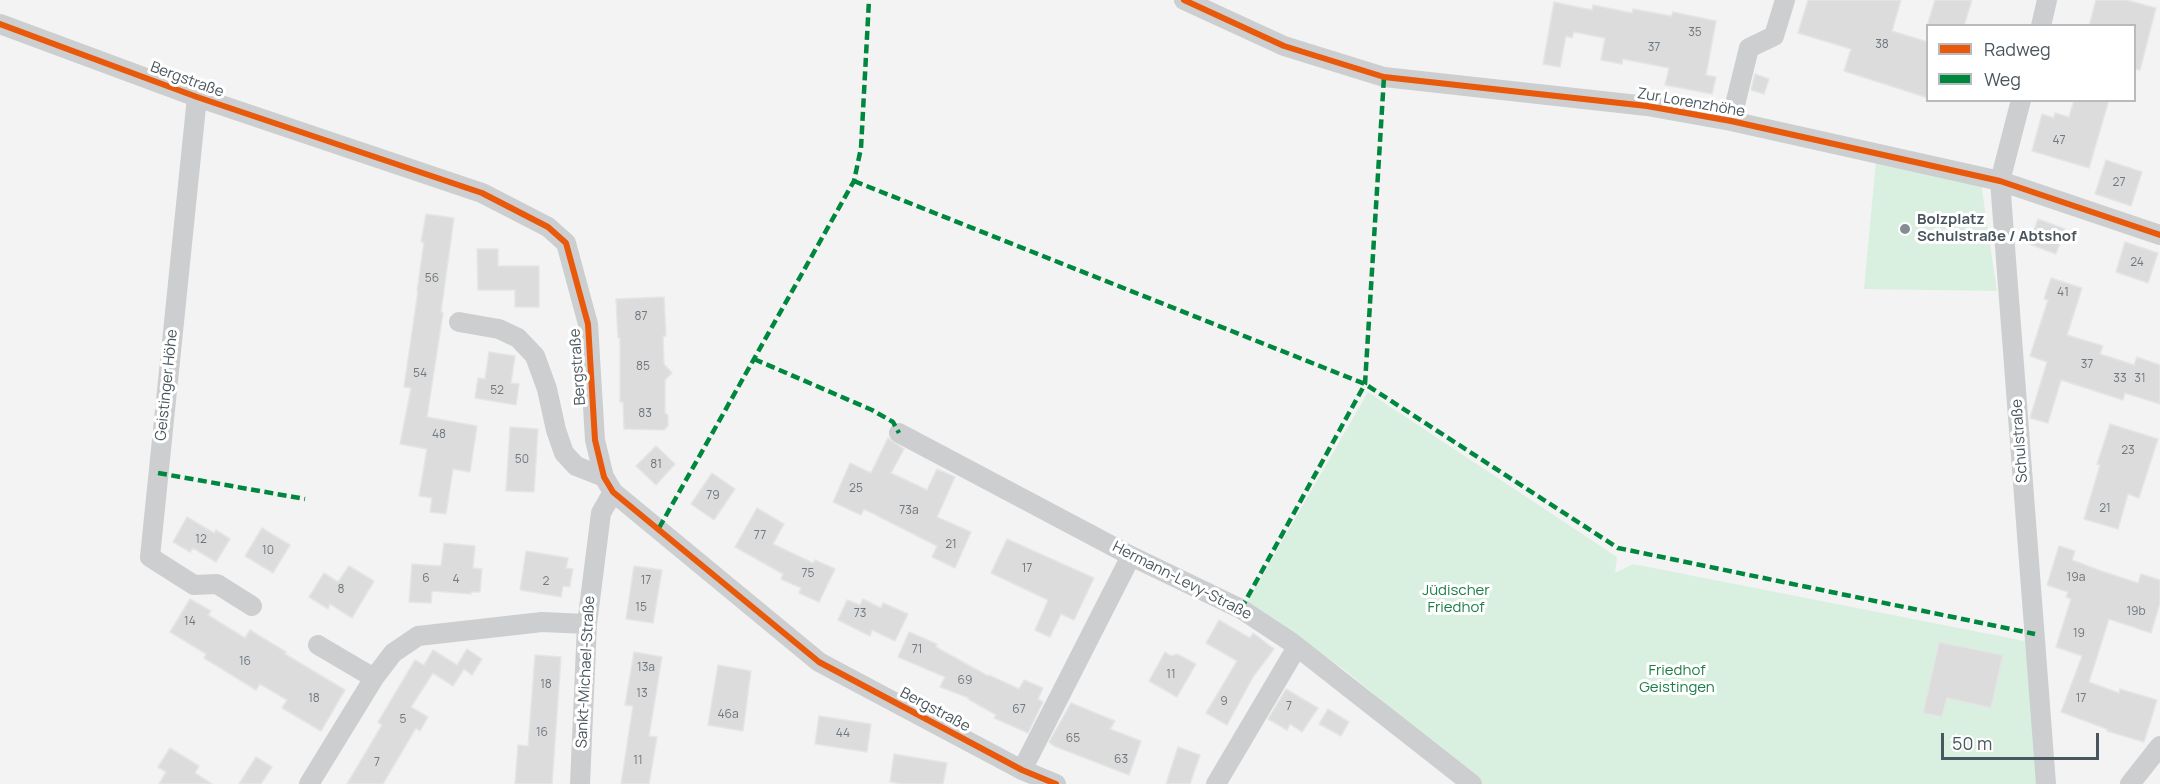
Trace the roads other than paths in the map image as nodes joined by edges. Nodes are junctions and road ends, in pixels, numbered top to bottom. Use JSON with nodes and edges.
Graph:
{"nodes":[{"id":1,"x":1184,"y":0,"type":"edge"},
{"id":2,"x":1785,"y":0,"type":"edge"},
{"id":3,"x":2047,"y":0,"type":"edge"},
{"id":4,"x":0,"y":24,"type":"edge"},
{"id":5,"x":2041,"y":24,"type":"edge"},
{"id":6,"x":197,"y":97,"type":"junction"},
{"id":7,"x":2020,"y":102,"type":"edge"},
{"id":8,"x":1731,"y":121,"type":"junction"},
{"id":9,"x":2000,"y":181,"type":"junction"},
{"id":10,"x":2160,"y":235,"type":"edge"},
{"id":11,"x":459,"y":322,"type":"dead end"},
{"id":12,"x":899,"y":433,"type":"dead end"},
{"id":13,"x":609,"y":485,"type":"junction"},
{"id":14,"x":1131,"y":556,"type":"junction"},
{"id":15,"x":252,"y":606,"type":"dead end"},
{"id":16,"x":587,"y":624,"type":"junction"},
{"id":17,"x":318,"y":645,"type":"dead end"},
{"id":18,"x":1298,"y":647,"type":"junction"},
{"id":19,"x":374,"y":678,"type":"junction"},
{"id":20,"x":2160,"y":746,"type":"edge"},
{"id":21,"x":1022,"y":770,"type":"junction"},
{"id":22,"x":309,"y":784,"type":"edge"},
{"id":23,"x":580,"y":784,"type":"edge"},
{"id":24,"x":1056,"y":784,"type":"edge"},
{"id":25,"x":1216,"y":784,"type":"edge"},
{"id":26,"x":1472,"y":784,"type":"edge"},
{"id":27,"x":2046,"y":784,"type":"edge"},
{"id":28,"x":2130,"y":784,"type":"edge"}],
"edges":[{"from":1,"to":8,"type":"street","name":"Zur Lorenzhöhe"},
{"from":2,"to":8,"type":"street"},
{"from":3,"to":5,"type":"street"},
{"from":4,"to":6,"type":"street","name":"Bergstraße"},
{"from":6,"to":13,"type":"street","name":"Bergstraße"},
{"from":6,"to":15,"type":"street","name":"Geistinger Höhe"},
{"from":7,"to":9,"type":"street","name":"Schulstraße"},
{"from":8,"to":9,"type":"street","name":"Zur Lorenzhöhe"},
{"from":9,"to":10,"type":"street","name":"Zur Lorenzhöhe"},
{"from":9,"to":27,"type":"street","name":"Schulstraße"},
{"from":11,"to":13,"type":"street","name":"Bergstraße"},
{"from":12,"to":14,"type":"street","name":"Hermann-Levy-Straße"},
{"from":13,"to":16,"type":"street","name":"Sankt-Michael-Straße"},
{"from":13,"to":21,"type":"street","name":"Bergstraße"},
{"from":14,"to":18,"type":"street","name":"Hermann-Levy-Straße"},
{"from":14,"to":21,"type":"street"},
{"from":16,"to":19,"type":"street"},
{"from":16,"to":23,"type":"street","name":"Sankt-Michael-Straße"},
{"from":17,"to":19,"type":"street"},
{"from":18,"to":25,"type":"street"},
{"from":18,"to":26,"type":"street","name":"Hermann-Levy-Straße"},
{"from":19,"to":22,"type":"street"},
{"from":20,"to":28,"type":"street"},
{"from":21,"to":24,"type":"street","name":"Bergstraße"}]}
